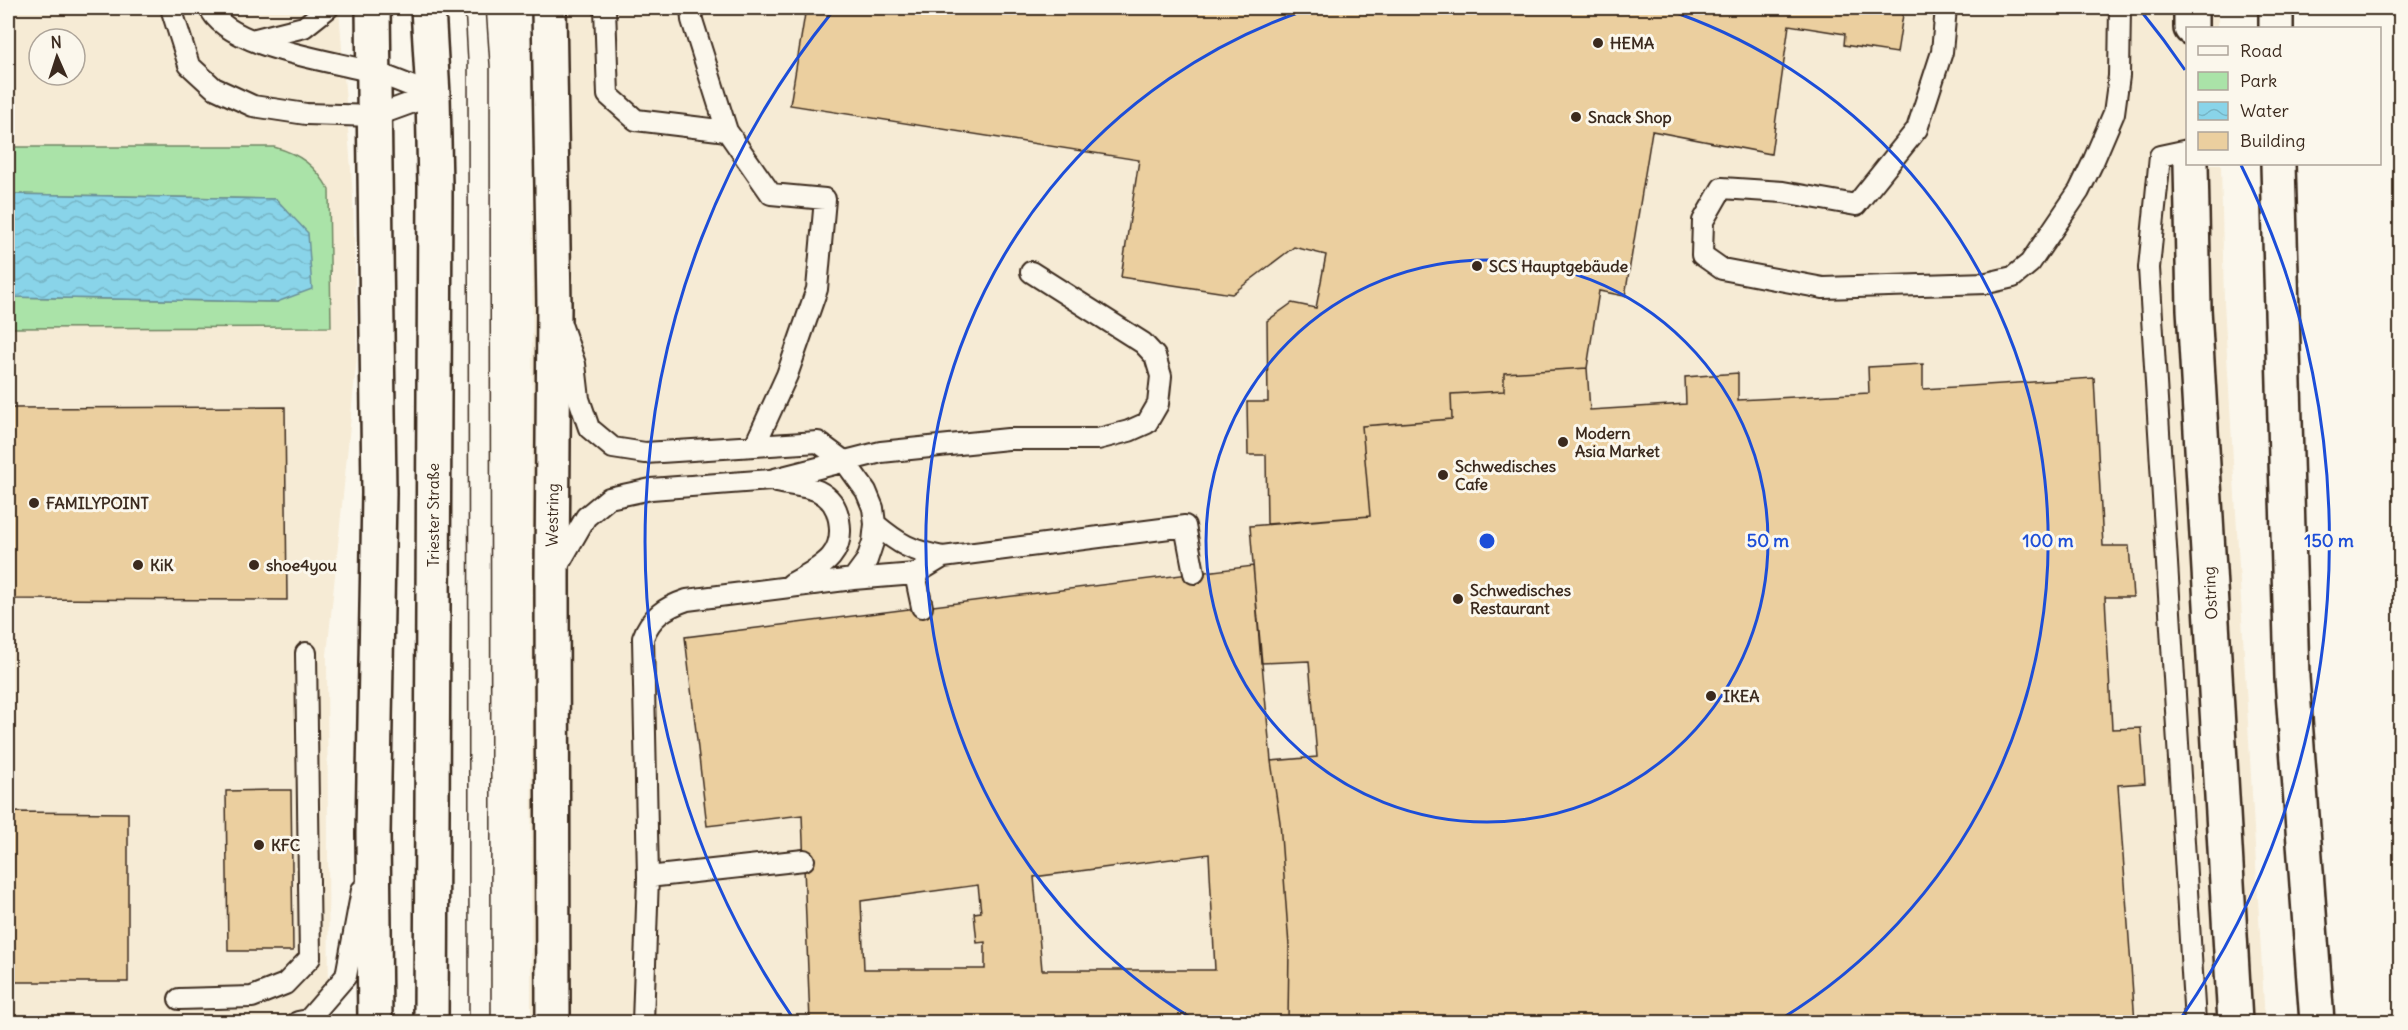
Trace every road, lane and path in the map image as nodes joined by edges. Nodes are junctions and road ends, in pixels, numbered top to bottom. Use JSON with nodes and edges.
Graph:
{"nodes":[{"id":1,"x":171,"y":8,"type":"edge"},
{"id":2,"x":210,"y":8,"type":"edge"},
{"id":3,"x":327,"y":8,"type":"edge"},
{"id":4,"x":373,"y":8,"type":"edge"},
{"id":5,"x":428,"y":8,"type":"edge"},
{"id":6,"x":549,"y":8,"type":"edge"},
{"id":7,"x":605,"y":8,"type":"edge"},
{"id":8,"x":691,"y":8,"type":"edge"},
{"id":9,"x":1946,"y":8,"type":"edge"},
{"id":10,"x":2120,"y":8,"type":"edge"},
{"id":11,"x":2192,"y":8,"type":"edge"},
{"id":12,"x":2276,"y":8,"type":"edge"},
{"id":13,"x":2191,"y":27,"type":"edge"},
{"id":14,"x":2276,"y":27,"type":"edge"},
{"id":15,"x":250,"y":40,"type":"junction"},
{"id":16,"x":374,"y":73,"type":"junction"},
{"id":17,"x":433,"y":94,"type":"junction"},
{"id":18,"x":375,"y":116,"type":"junction"},
{"id":19,"x":727,"y":131,"type":"junction"},
{"id":20,"x":2186,"y":150,"type":"edge"},
{"id":21,"x":2191,"y":165,"type":"edge"},
{"id":22,"x":2278,"y":165,"type":"edge"},
{"id":23,"x":1031,"y":273,"type":"dead end"},
{"id":24,"x":554,"y":306,"type":"junction"},
{"id":25,"x":754,"y":445,"type":"junction"},
{"id":26,"x":845,"y":462,"type":"junction"},
{"id":27,"x":771,"y":480,"type":"junction"},
{"id":28,"x":875,"y":524,"type":"junction"},
{"id":29,"x":943,"y":557,"type":"junction"},
{"id":30,"x":1194,"y":573,"type":"dead end"},
{"id":31,"x":915,"y":574,"type":"junction"},
{"id":32,"x":552,"y":576,"type":"junction"},
{"id":33,"x":853,"y":579,"type":"junction"},
{"id":34,"x":785,"y":588,"type":"junction"},
{"id":35,"x":922,"y":607,"type":"dead end"},
{"id":36,"x":306,"y":654,"type":"dead end"},
{"id":37,"x":373,"y":834,"type":"junction"},
{"id":38,"x":804,"y":860,"type":"dead end"},
{"id":39,"x":648,"y":877,"type":"junction"},
{"id":40,"x":178,"y":999,"type":"dead end"},
{"id":41,"x":298,"y":1023,"type":"edge"},
{"id":42,"x":375,"y":1023,"type":"edge"},
{"id":43,"x":431,"y":1023,"type":"edge"},
{"id":44,"x":553,"y":1023,"type":"edge"},
{"id":45,"x":643,"y":1023,"type":"edge"},
{"id":46,"x":2195,"y":1023,"type":"edge"},
{"id":47,"x":2235,"y":1023,"type":"edge"},
{"id":48,"x":2317,"y":1023,"type":"edge"}],
"edges":[{"from":1,"to":18,"type":"lane"},
{"from":2,"to":15,"type":"lane"},
{"from":3,"to":15,"type":"lane"},
{"from":4,"to":16,"type":"main road"},
{"from":5,"to":17,"type":"main road","name":"Triester Straße"},
{"from":6,"to":24,"type":"main road","name":"Westring"},
{"from":7,"to":19,"type":"lane"},
{"from":8,"to":19,"type":"lane"},
{"from":9,"to":10,"type":"lane"},
{"from":11,"to":13,"type":"main road"},
{"from":12,"to":14,"type":"main road"},
{"from":15,"to":16,"type":"lane"},
{"from":16,"to":17,"type":"lane"},
{"from":16,"to":18,"type":"main road"},
{"from":17,"to":18,"type":"lane"},
{"from":17,"to":43,"type":"main road","name":"Triester Straße"},
{"from":18,"to":37,"type":"main road"},
{"from":19,"to":25,"type":"lane"},
{"from":20,"to":46,"type":"lane"},
{"from":21,"to":47,"type":"main road","name":"Ostring"},
{"from":22,"to":48,"type":"main road"},
{"from":23,"to":26,"type":"lane"},
{"from":24,"to":25,"type":"lane"},
{"from":24,"to":32,"type":"main road","name":"Westring"},
{"from":25,"to":26,"type":"lane"},
{"from":26,"to":27,"type":"lane"},
{"from":26,"to":28,"type":"lane"},
{"from":27,"to":32,"type":"lane"},
{"from":27,"to":34,"type":"lane"},
{"from":28,"to":29,"type":"lane"},
{"from":28,"to":33,"type":"lane"},
{"from":29,"to":30,"type":"lane"},
{"from":29,"to":31,"type":"lane"},
{"from":31,"to":33,"type":"lane"},
{"from":31,"to":35,"type":"lane"},
{"from":32,"to":44,"type":"main road","name":"Westring"},
{"from":33,"to":34,"type":"lane"},
{"from":34,"to":39,"type":"lane"},
{"from":36,"to":40,"type":"lane"},
{"from":37,"to":41,"type":"lane"},
{"from":37,"to":42,"type":"main road"},
{"from":38,"to":39,"type":"lane"},
{"from":39,"to":45,"type":"lane"}]}
